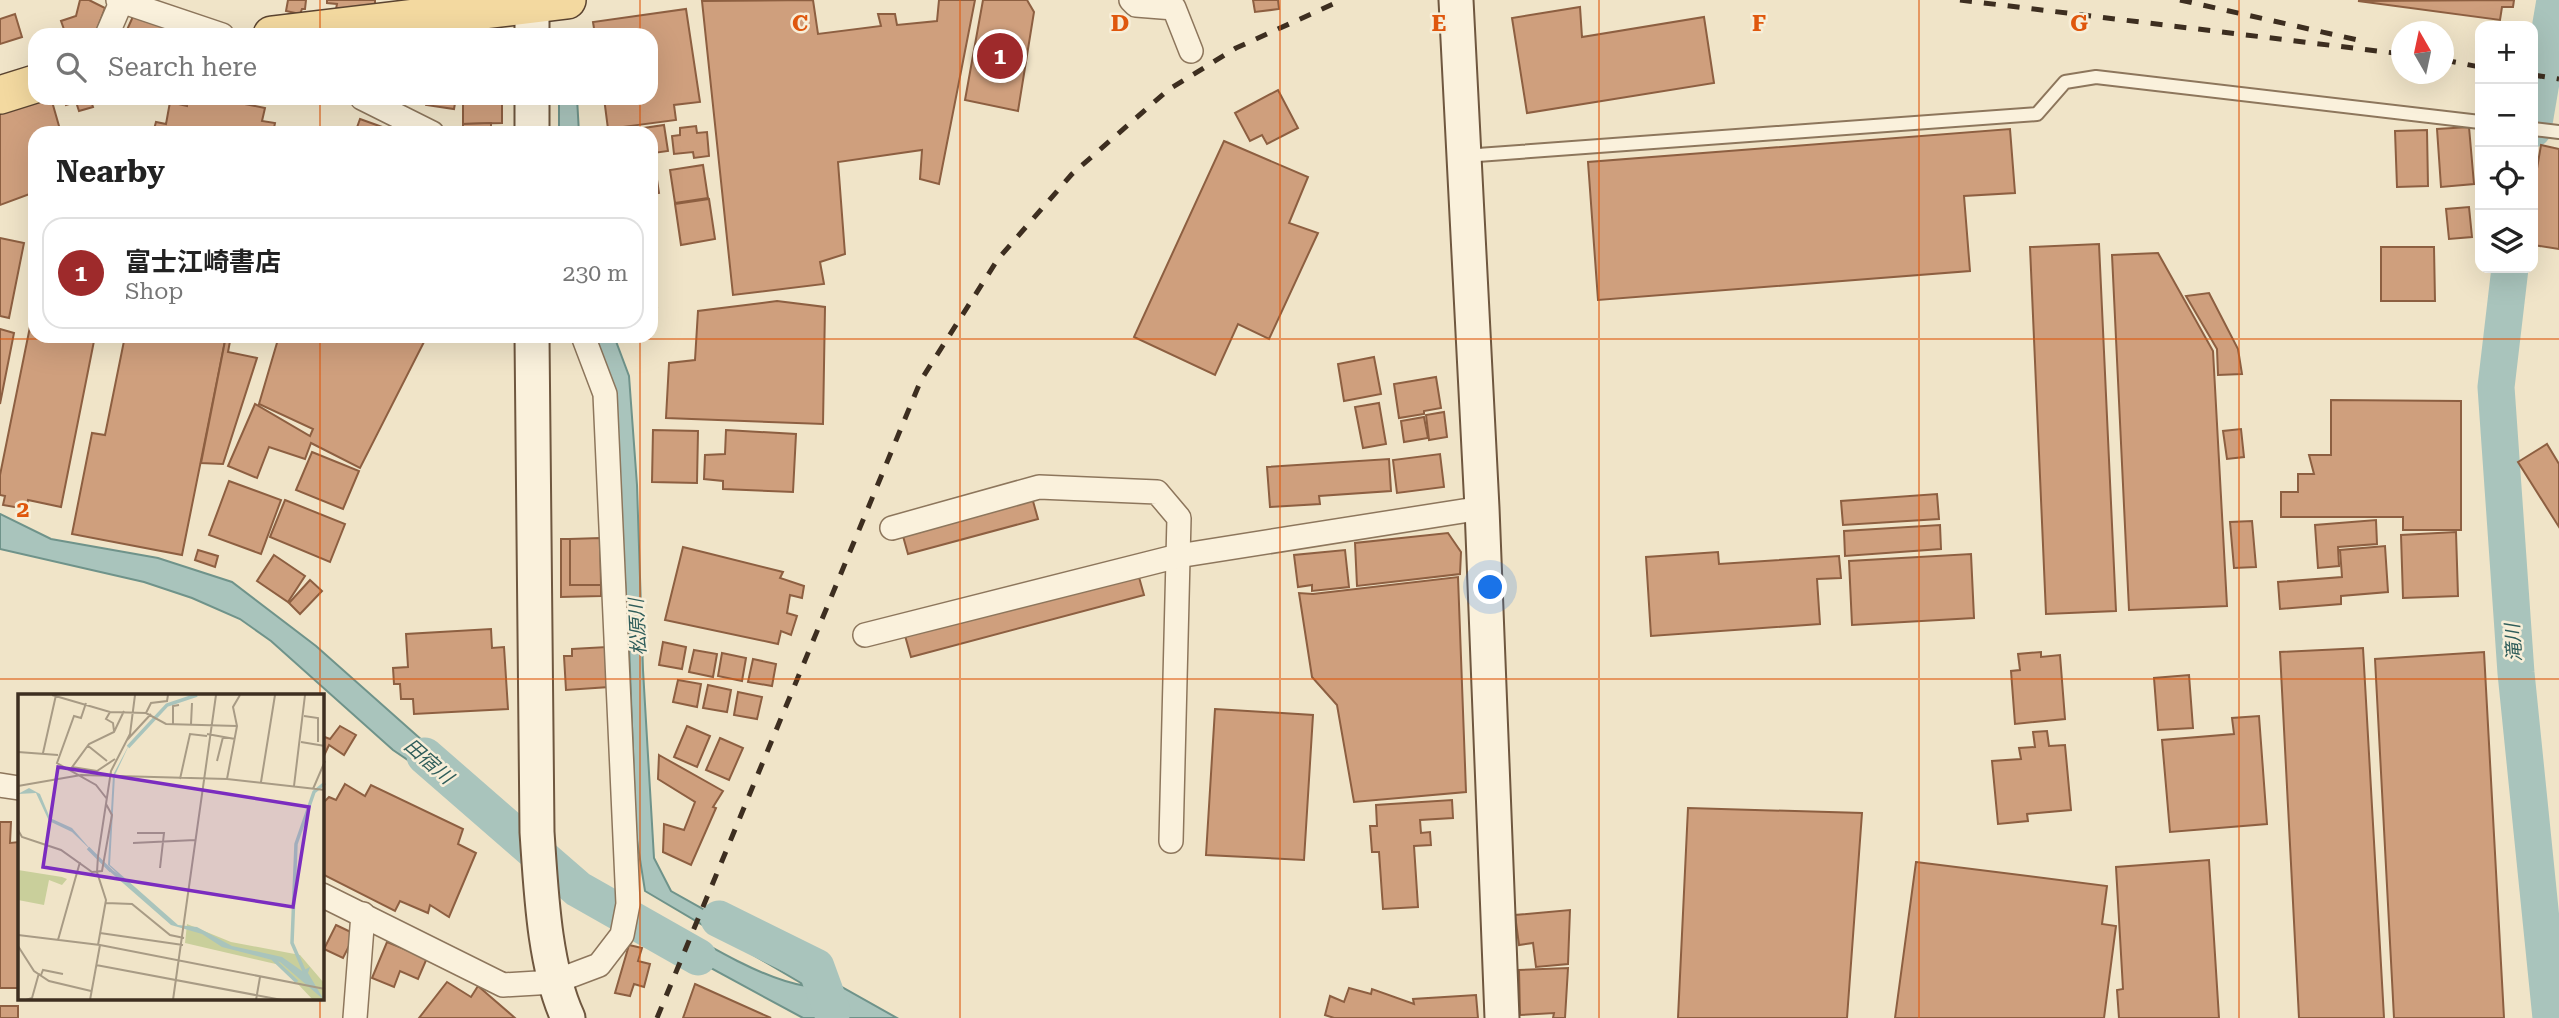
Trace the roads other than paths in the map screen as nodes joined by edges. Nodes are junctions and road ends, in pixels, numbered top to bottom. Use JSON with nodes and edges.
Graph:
{"nodes":[{"id":1,"x":1132,"y":0,"type":"edge"},
{"id":2,"x":1456,"y":0,"type":"edge"},
{"id":3,"x":120,"y":1,"type":"edge"},
{"id":4,"x":544,"y":8,"type":"edge"},
{"id":5,"x":110,"y":28,"type":"edge"},
{"id":6,"x":201,"y":28,"type":"edge"},
{"id":7,"x":343,"y":28,"type":"edge"},
{"id":8,"x":1191,"y":51,"type":"dead end"},
{"id":9,"x":28,"y":86,"type":"edge"},
{"id":10,"x":0,"y":95,"type":"edge"},
{"id":11,"x":376,"y":105,"type":"edge"},
{"id":12,"x":532,"y":105,"type":"edge"},
{"id":13,"x":2475,"y":121,"type":"edge"},
{"id":14,"x":418,"y":126,"type":"edge"},
{"id":15,"x":531,"y":126,"type":"edge"},
{"id":16,"x":2538,"y":130,"type":"edge"},
{"id":17,"x":2559,"y":132,"type":"edge"},
{"id":18,"x":1464,"y":156,"type":"junction"},
{"id":19,"x":532,"y":343,"type":"edge"},
{"id":20,"x":586,"y":343,"type":"edge"},
{"id":21,"x":1482,"y":509,"type":"junction"},
{"id":22,"x":892,"y":528,"type":"dead end"},
{"id":23,"x":1178,"y":556,"type":"junction"},
{"id":24,"x":865,"y":635,"type":"dead end"},
{"id":25,"x":0,"y":785,"type":"edge"},
{"id":26,"x":18,"y":788,"type":"edge"},
{"id":27,"x":1171,"y":841,"type":"dead end"},
{"id":28,"x":324,"y":896,"type":"edge"},
{"id":29,"x":363,"y":914,"type":"junction"},
{"id":30,"x":554,"y":982,"type":"junction"},
{"id":31,"x":355,"y":1018,"type":"edge"},
{"id":32,"x":568,"y":1018,"type":"edge"},
{"id":33,"x":1502,"y":1018,"type":"edge"}],
"edges":[{"from":1,"to":8,"type":"street"},
{"from":2,"to":18,"type":"street"},
{"from":3,"to":5,"type":"street"},
{"from":3,"to":6,"type":"street"},
{"from":4,"to":7,"type":"main road"},
{"from":9,"to":10,"type":"main road"},
{"from":11,"to":14,"type":"street"},
{"from":12,"to":15,"type":"street"},
{"from":13,"to":18,"type":"lane"},
{"from":16,"to":17,"type":"lane"},
{"from":18,"to":21,"type":"street"},
{"from":19,"to":30,"type":"street"},
{"from":20,"to":30,"type":"street"},
{"from":21,"to":23,"type":"street"},
{"from":21,"to":33,"type":"street"},
{"from":22,"to":23,"type":"street"},
{"from":23,"to":24,"type":"street"},
{"from":23,"to":27,"type":"street"},
{"from":25,"to":26,"type":"street"},
{"from":28,"to":29,"type":"street"},
{"from":29,"to":30,"type":"street"},
{"from":29,"to":31,"type":"street"},
{"from":30,"to":32,"type":"street"}]}
